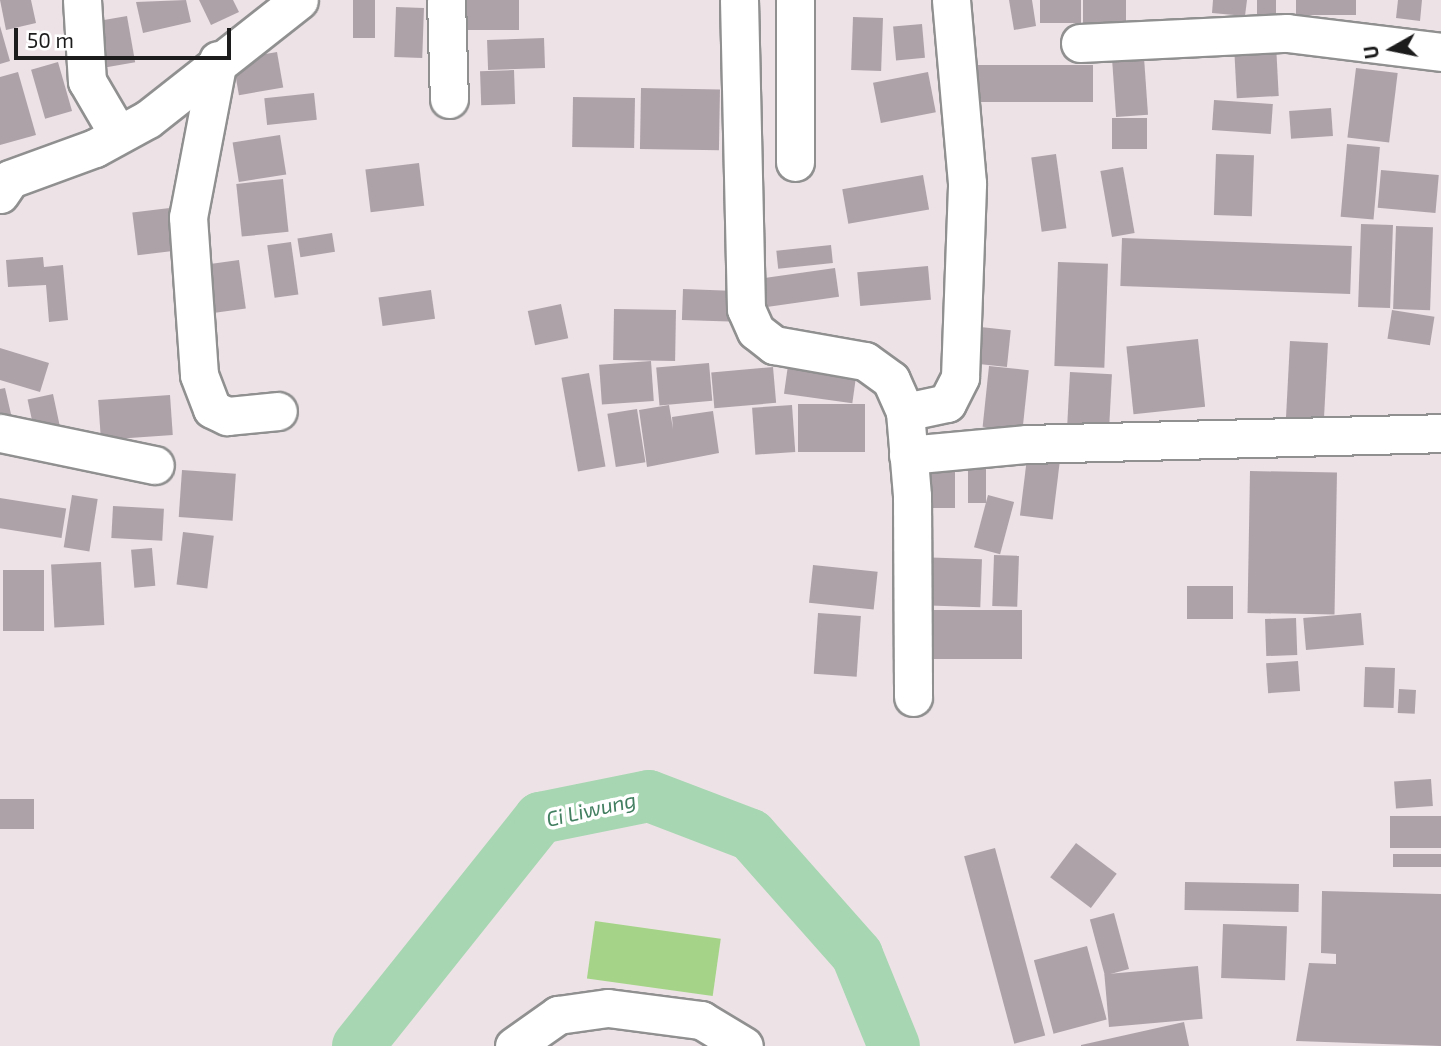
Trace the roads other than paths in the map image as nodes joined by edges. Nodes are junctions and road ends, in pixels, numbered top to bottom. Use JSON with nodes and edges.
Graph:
{"nodes":[{"id":1,"x":82,"y":0,"type":"edge"},
{"id":2,"x":299,"y":0,"type":"edge"},
{"id":3,"x":446,"y":0,"type":"edge"},
{"id":4,"x":739,"y":0,"type":"edge"},
{"id":5,"x":795,"y":0,"type":"edge"},
{"id":6,"x":951,"y":0,"type":"edge"},
{"id":7,"x":1080,"y":43,"type":"dead end"},
{"id":8,"x":1441,"y":52,"type":"edge"},
{"id":9,"x":218,"y":60,"type":"junction"},
{"id":10,"x":449,"y":99,"type":"dead end"},
{"id":11,"x":118,"y":134,"type":"junction"},
{"id":12,"x":795,"y":162,"type":"dead end"},
{"id":13,"x":0,"y":194,"type":"edge"},
{"id":14,"x":278,"y":411,"type":"dead end"},
{"id":15,"x":905,"y":412,"type":"junction"},
{"id":16,"x":0,"y":433,"type":"edge"},
{"id":17,"x":1441,"y":433,"type":"edge"},
{"id":18,"x":908,"y":454,"type":"junction"},
{"id":19,"x":155,"y":465,"type":"dead end"},
{"id":20,"x":913,"y":697,"type":"dead end"},
{"id":21,"x":514,"y":1046,"type":"edge"},
{"id":22,"x":744,"y":1046,"type":"edge"}],
"edges":[{"from":1,"to":11,"type":"street"},
{"from":2,"to":9,"type":"street"},
{"from":3,"to":10,"type":"street"},
{"from":4,"to":15,"type":"street"},
{"from":5,"to":12,"type":"street"},
{"from":6,"to":15,"type":"street"},
{"from":7,"to":8,"type":"street"},
{"from":9,"to":11,"type":"street"},
{"from":9,"to":14,"type":"street"},
{"from":11,"to":13,"type":"street"},
{"from":15,"to":18,"type":"street"},
{"from":16,"to":19,"type":"street"},
{"from":17,"to":18,"type":"street"},
{"from":18,"to":20,"type":"street"},
{"from":21,"to":22,"type":"street"}]}
